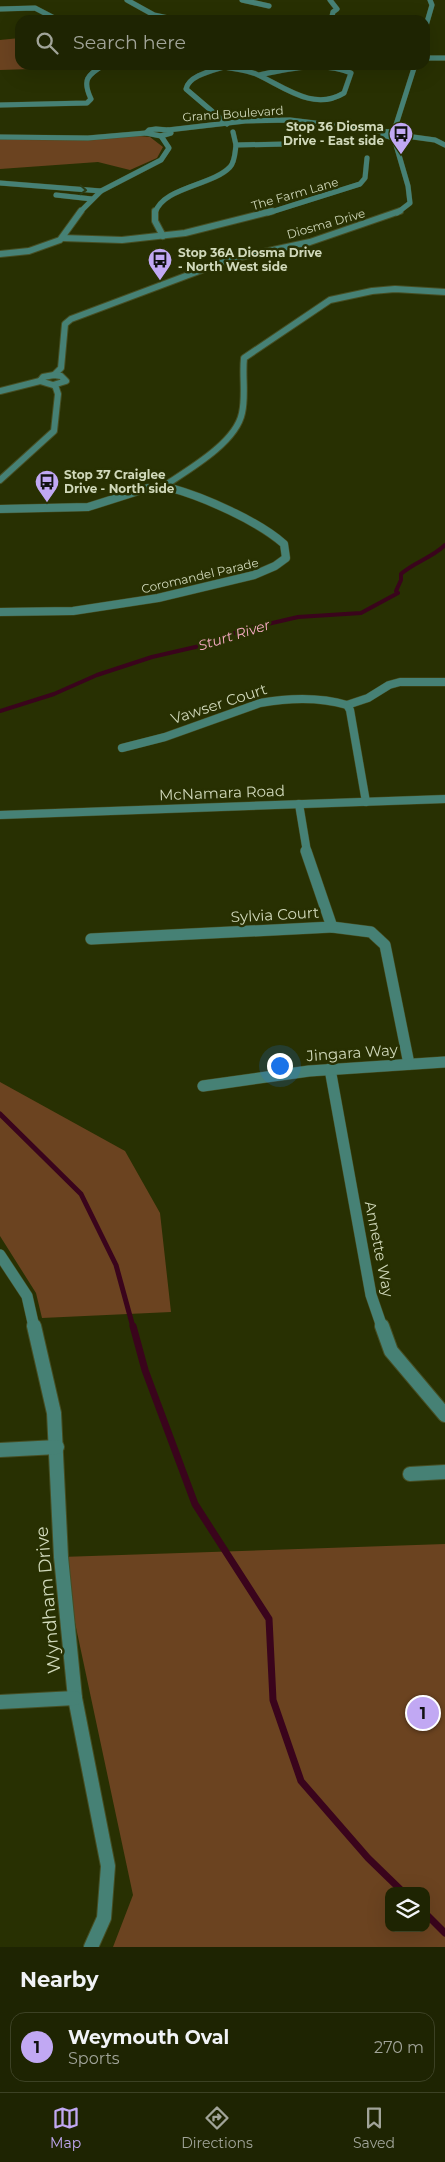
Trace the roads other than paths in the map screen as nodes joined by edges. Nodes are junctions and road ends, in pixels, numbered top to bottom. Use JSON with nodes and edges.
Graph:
{"nodes":[{"id":1,"x":127,"y":0,"type":"edge"},
{"id":2,"x":242,"y":0,"type":"edge"},
{"id":3,"x":330,"y":0,"type":"edge"},
{"id":4,"x":430,"y":0,"type":"edge"},
{"id":5,"x":269,"y":6,"type":"dead end"},
{"id":6,"x":0,"y":9,"type":"edge"},
{"id":7,"x":48,"y":15,"type":"edge"},
{"id":8,"x":154,"y":15,"type":"edge"},
{"id":9,"x":332,"y":15,"type":"edge"},
{"id":10,"x":429,"y":15,"type":"edge"},
{"id":11,"x":430,"y":57,"type":"edge"},
{"id":12,"x":445,"y":58,"type":"edge"},
{"id":13,"x":97,"y":70,"type":"edge"},
{"id":14,"x":216,"y":70,"type":"edge"},
{"id":15,"x":241,"y":70,"type":"edge"},
{"id":16,"x":288,"y":70,"type":"edge"},
{"id":17,"x":344,"y":70,"type":"edge"},
{"id":18,"x":413,"y":70,"type":"edge"},
{"id":19,"x":259,"y":75,"type":"junction"},
{"id":20,"x":0,"y":105,"type":"edge"},
{"id":21,"x":226,"y":124,"type":"junction"},
{"id":22,"x":169,"y":131,"type":"junction"},
{"id":23,"x":233,"y":132,"type":"dead end"},
{"id":24,"x":146,"y":133,"type":"junction"},
{"id":25,"x":392,"y":134,"type":"junction"},
{"id":26,"x":161,"y":136,"type":"junction"},
{"id":27,"x":0,"y":137,"type":"edge"},
{"id":28,"x":435,"y":140,"type":"junction"},
{"id":29,"x":445,"y":140,"type":"edge"},
{"id":30,"x":286,"y":144,"type":"dead end"},
{"id":31,"x":236,"y":145,"type":"junction"},
{"id":32,"x":445,"y":145,"type":"edge"},
{"id":33,"x":367,"y":158,"type":"dead end"},
{"id":34,"x":0,"y":183,"type":"edge"},
{"id":35,"x":0,"y":190,"type":"edge"},
{"id":36,"x":101,"y":191,"type":"junction"},
{"id":37,"x":44,"y":194,"type":"dead end"},
{"id":38,"x":52,"y":194,"type":"dead end"},
{"id":39,"x":92,"y":200,"type":"junction"},
{"id":40,"x":161,"y":234,"type":"junction"},
{"id":41,"x":64,"y":237,"type":"junction"},
{"id":42,"x":0,"y":254,"type":"edge"},
{"id":43,"x":445,"y":292,"type":"edge"},
{"id":44,"x":54,"y":375,"type":"junction"},
{"id":45,"x":40,"y":381,"type":"junction"},
{"id":46,"x":55,"y":385,"type":"junction"},
{"id":47,"x":0,"y":391,"type":"edge"},
{"id":48,"x":0,"y":480,"type":"edge"},
{"id":49,"x":164,"y":486,"type":"junction"},
{"id":50,"x":0,"y":509,"type":"edge"},
{"id":51,"x":0,"y":612,"type":"edge"},
{"id":52,"x":445,"y":682,"type":"edge"},
{"id":53,"x":347,"y":705,"type":"junction"},
{"id":54,"x":122,"y":748,"type":"dead end"},
{"id":55,"x":445,"y":799,"type":"edge"},
{"id":56,"x":366,"y":802,"type":"junction"},
{"id":57,"x":299,"y":804,"type":"junction"},
{"id":58,"x":0,"y":815,"type":"edge"},
{"id":59,"x":332,"y":927,"type":"junction"},
{"id":60,"x":91,"y":939,"type":"dead end"},
{"id":61,"x":445,"y":1062,"type":"edge"},
{"id":62,"x":409,"y":1064,"type":"junction"},
{"id":63,"x":330,"y":1069,"type":"junction"},
{"id":64,"x":202,"y":1086,"type":"dead end"},
{"id":65,"x":0,"y":1255,"type":"edge"},
{"id":66,"x":445,"y":1415,"type":"edge"},
{"id":67,"x":57,"y":1447,"type":"junction"},
{"id":68,"x":0,"y":1450,"type":"edge"},
{"id":69,"x":445,"y":1472,"type":"edge"},
{"id":70,"x":410,"y":1474,"type":"dead end"},
{"id":71,"x":75,"y":1698,"type":"junction"},
{"id":72,"x":0,"y":1702,"type":"edge"},
{"id":73,"x":91,"y":1947,"type":"edge"}],
"edges":[{"from":1,"to":8,"type":"street"},
{"from":2,"to":5,"type":"street"},
{"from":3,"to":9,"type":"street"},
{"from":4,"to":10,"type":"street"},
{"from":6,"to":7,"type":"street"},
{"from":11,"to":12,"type":"street"},
{"from":13,"to":20,"type":"street"},
{"from":14,"to":21,"type":"street"},
{"from":15,"to":19,"type":"street"},
{"from":16,"to":19,"type":"street"},
{"from":17,"to":19,"type":"street"},
{"from":18,"to":25,"type":"street"},
{"from":21,"to":22,"type":"street","name":"Grand Boulevard"},
{"from":21,"to":25,"type":"street","name":"Grand Boulevard"},
{"from":21,"to":25,"type":"street","name":"Grand Boulevard"},
{"from":22,"to":24,"type":"street"},
{"from":22,"to":26,"type":"street"},
{"from":23,"to":31,"type":"street"},
{"from":24,"to":26,"type":"street"},
{"from":24,"to":27,"type":"street"},
{"from":25,"to":28,"type":"street"},
{"from":25,"to":44,"type":"street","name":"Diosma Drive"},
{"from":26,"to":36,"type":"street"},
{"from":28,"to":29,"type":"street"},
{"from":28,"to":32,"type":"street"},
{"from":30,"to":31,"type":"street"},
{"from":31,"to":40,"type":"street"},
{"from":33,"to":40,"type":"street","name":"The Farm Lane"},
{"from":34,"to":36,"type":"street","one_way":true},
{"from":35,"to":37,"type":"street"},
{"from":36,"to":39,"type":"street"},
{"from":38,"to":39,"type":"street"},
{"from":39,"to":41,"type":"street"},
{"from":40,"to":41,"type":"street","name":"The Farm Lane"},
{"from":41,"to":42,"type":"street"},
{"from":43,"to":49,"type":"street"},
{"from":44,"to":45,"type":"street"},
{"from":44,"to":46,"type":"street"},
{"from":45,"to":46,"type":"street"},
{"from":45,"to":47,"type":"street"},
{"from":46,"to":48,"type":"street"},
{"from":49,"to":50,"type":"street"},
{"from":49,"to":51,"type":"street","name":"Coromandel Parade"},
{"from":52,"to":53,"type":"street"},
{"from":53,"to":54,"type":"street","name":"Vawser Court"},
{"from":53,"to":56,"type":"street"},
{"from":55,"to":56,"type":"street","name":"McNamara Road"},
{"from":56,"to":57,"type":"street","name":"McNamara Road"},
{"from":57,"to":58,"type":"street","name":"McNamara Road"},
{"from":57,"to":59,"type":"street","name":"Sylvia Court"},
{"from":59,"to":60,"type":"street","name":"Sylvia Court"},
{"from":59,"to":62,"type":"street"},
{"from":61,"to":62,"type":"street","name":"Jingara Way"},
{"from":62,"to":63,"type":"street","name":"Jingara Way"},
{"from":63,"to":64,"type":"street","name":"Jingara Way"},
{"from":63,"to":66,"type":"street","name":"Annette Way"},
{"from":65,"to":67,"type":"street","name":"Wyndham Drive"},
{"from":67,"to":68,"type":"street"},
{"from":67,"to":71,"type":"street","name":"Wyndham Drive"},
{"from":69,"to":70,"type":"street"},
{"from":71,"to":72,"type":"street"},
{"from":71,"to":73,"type":"street","name":"Wyndham Drive"}]}
